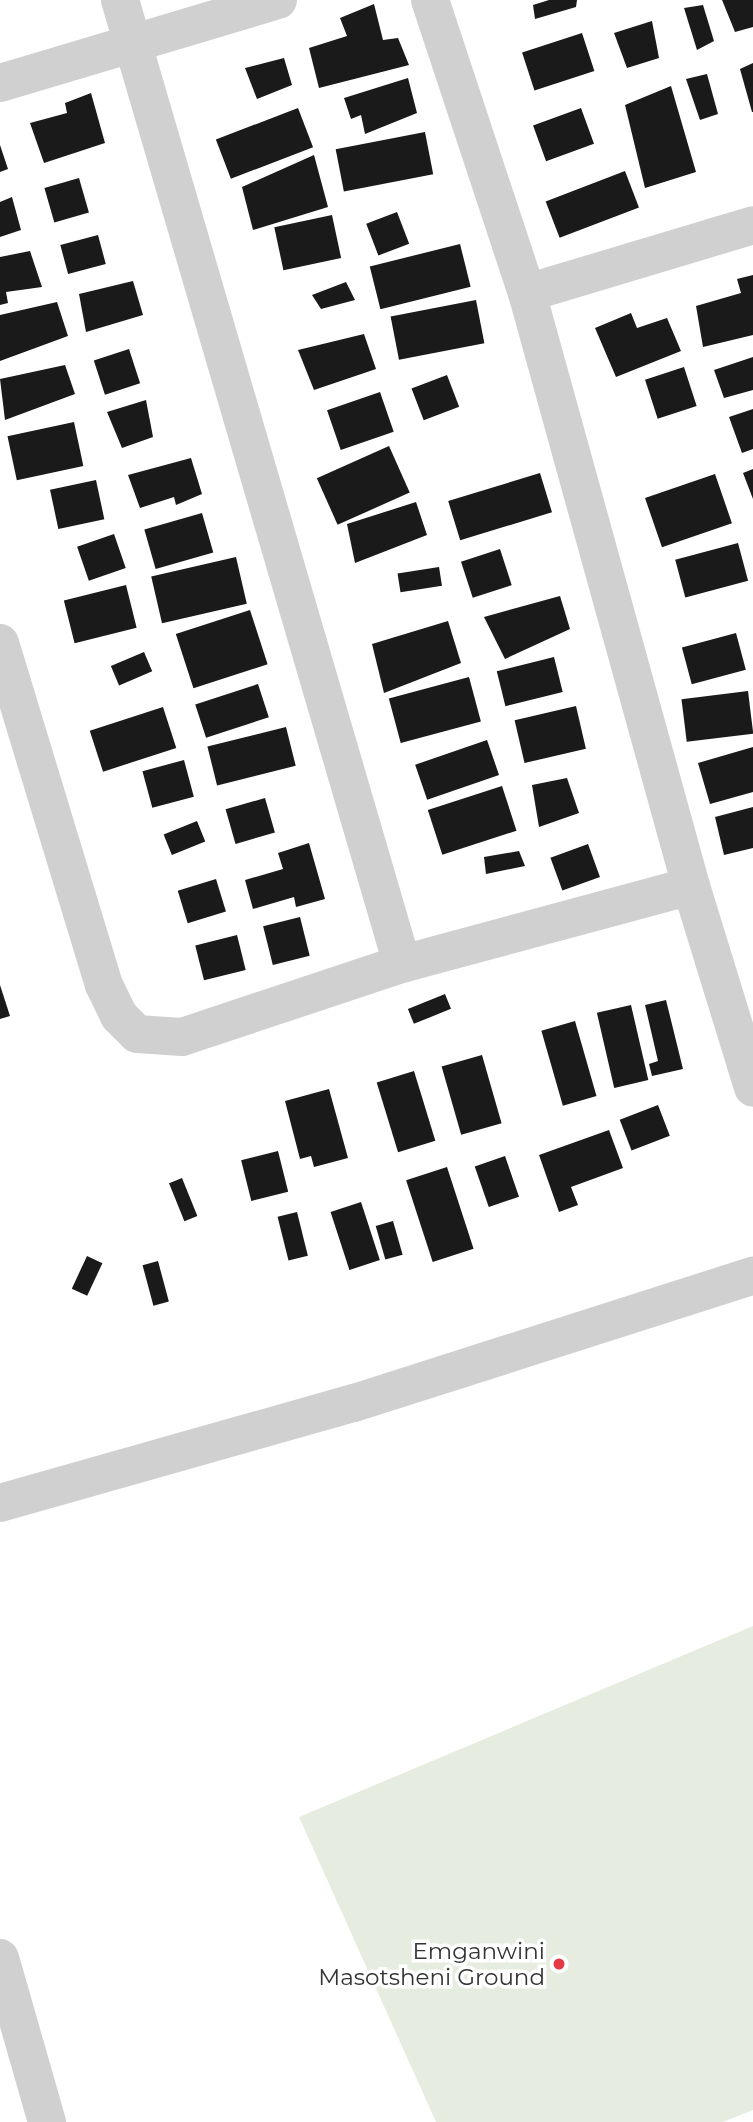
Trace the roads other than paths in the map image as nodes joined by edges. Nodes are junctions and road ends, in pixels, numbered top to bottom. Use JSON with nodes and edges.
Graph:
{"nodes":[{"id":1,"x":120,"y":0,"type":"edge"},
{"id":2,"x":278,"y":0,"type":"edge"},
{"id":3,"x":430,"y":0,"type":"edge"},
{"id":4,"x":134,"y":43,"type":"junction"},
{"id":5,"x":0,"y":83,"type":"edge"},
{"id":6,"x":753,"y":225,"type":"edge"},
{"id":7,"x":527,"y":293,"type":"junction"},
{"id":8,"x":0,"y":643,"type":"edge"},
{"id":9,"x":691,"y":886,"type":"junction"},
{"id":10,"x":402,"y":964,"type":"junction"},
{"id":11,"x":753,"y":1088,"type":"edge"},
{"id":12,"x":753,"y":1276,"type":"edge"},
{"id":13,"x":0,"y":1503,"type":"edge"},
{"id":14,"x":0,"y":1958,"type":"edge"},
{"id":15,"x":47,"y":2122,"type":"edge"}],
"edges":[{"from":1,"to":4,"type":"street"},
{"from":2,"to":4,"type":"street"},
{"from":3,"to":7,"type":"street"},
{"from":4,"to":5,"type":"street"},
{"from":4,"to":10,"type":"street"},
{"from":6,"to":7,"type":"street"},
{"from":7,"to":9,"type":"street"},
{"from":8,"to":10,"type":"street"},
{"from":9,"to":10,"type":"street"},
{"from":9,"to":11,"type":"street"},
{"from":12,"to":13,"type":"street"},
{"from":14,"to":15,"type":"street"}]}
